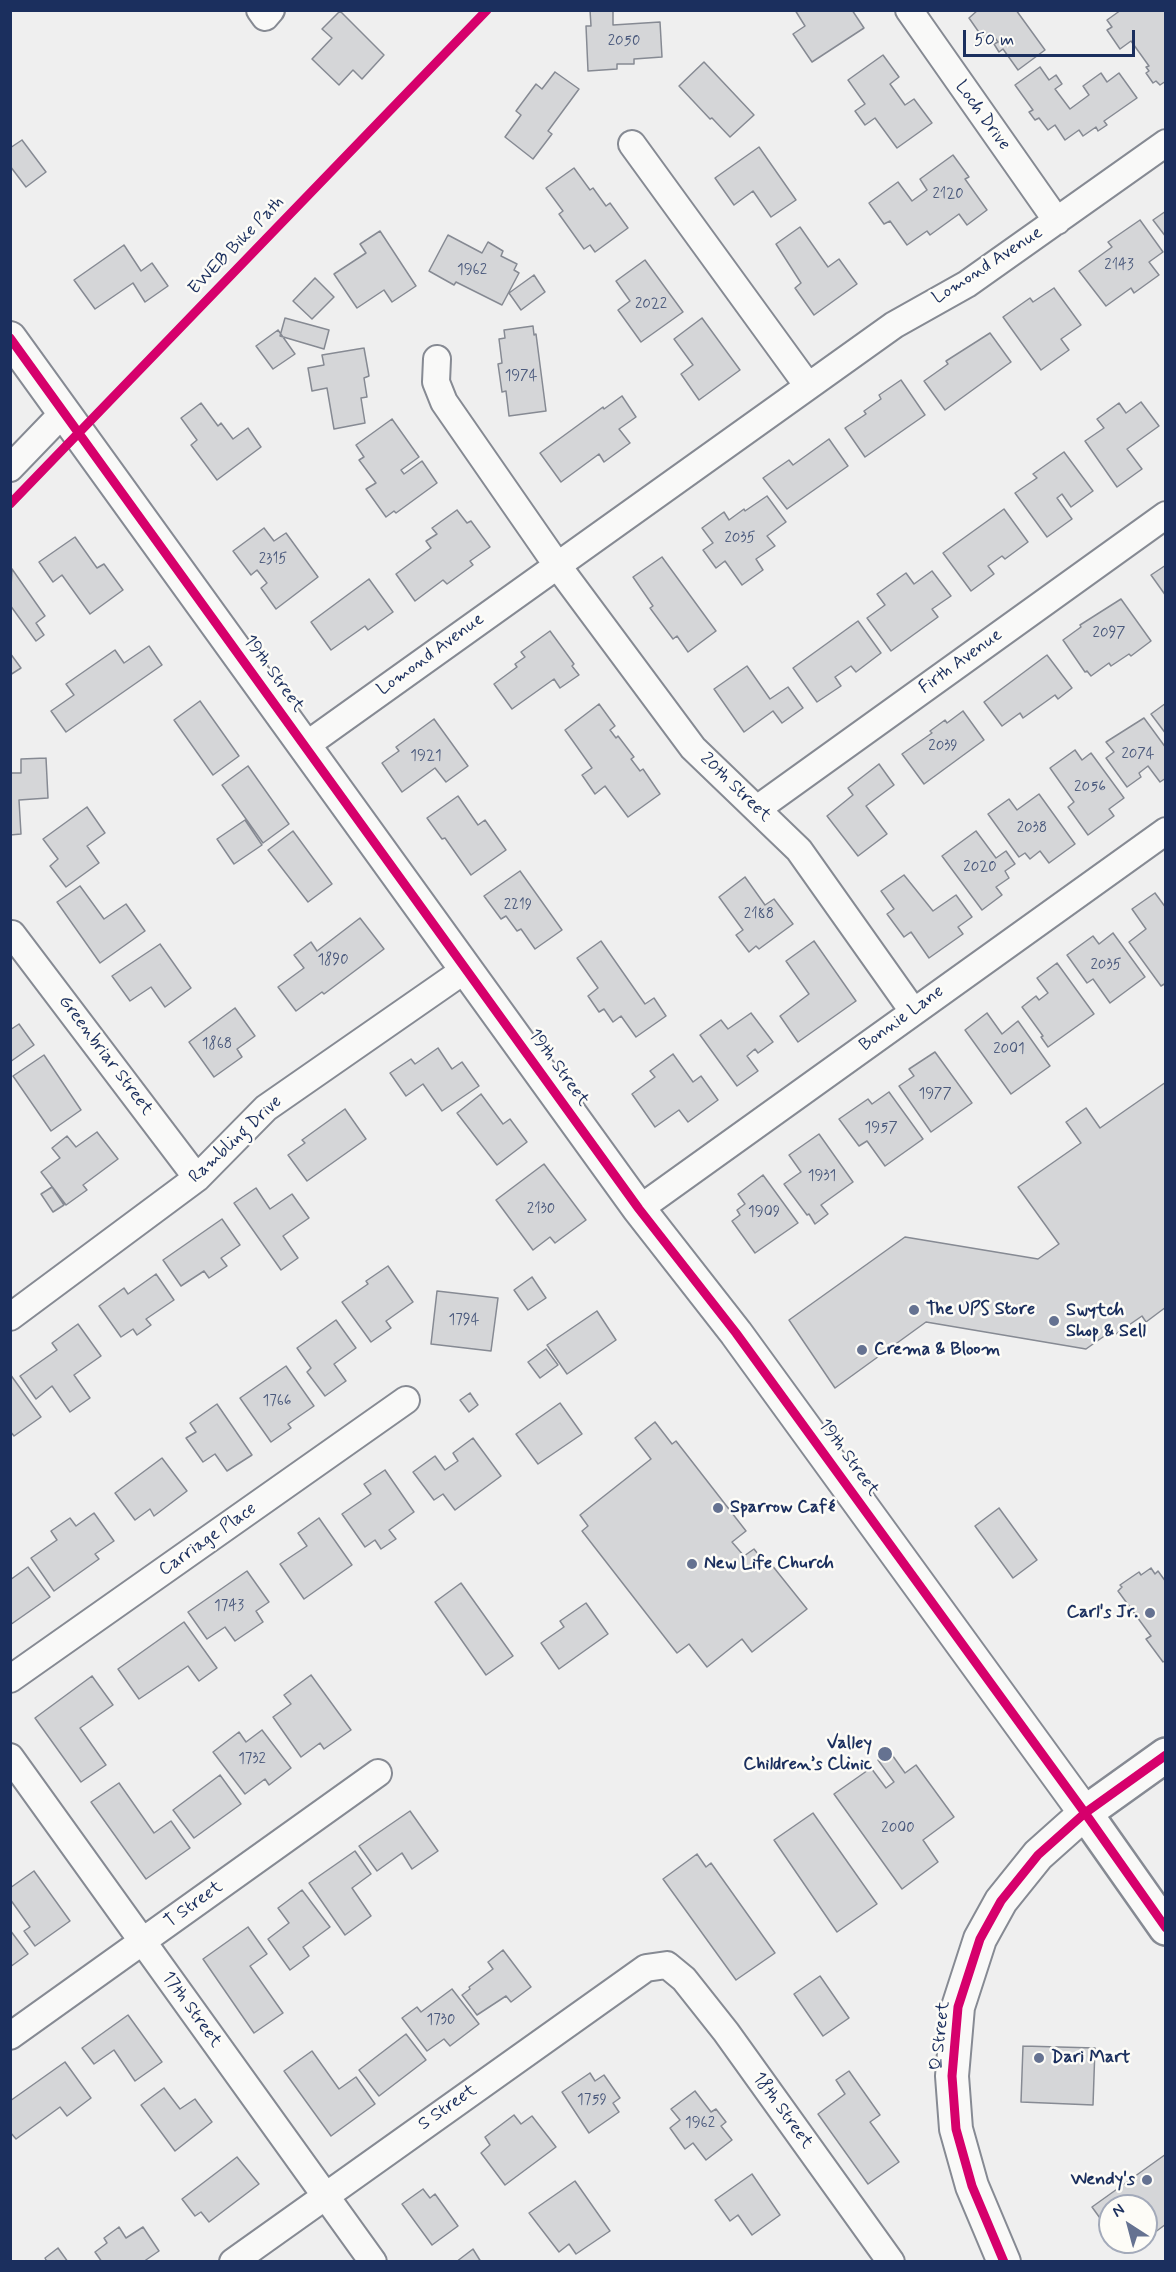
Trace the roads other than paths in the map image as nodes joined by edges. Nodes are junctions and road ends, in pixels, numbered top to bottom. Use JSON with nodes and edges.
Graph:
{"nodes":[{"id":1,"x":909,"y":10,"type":"edge"},
{"id":2,"x":1166,"y":143,"type":"edge"},
{"id":3,"x":632,"y":144,"type":"dead end"},
{"id":4,"x":1058,"y":221,"type":"junction"},
{"id":5,"x":10,"y":339,"type":"edge"},
{"id":6,"x":437,"y":359,"type":"dead end"},
{"id":7,"x":808,"y":386,"type":"junction"},
{"id":8,"x":64,"y":412,"type":"junction"},
{"id":9,"x":10,"y":468,"type":"edge"},
{"id":10,"x":1166,"y":515,"type":"edge"},
{"id":11,"x":557,"y":565,"type":"junction"},
{"id":12,"x":305,"y":746,"type":"junction"},
{"id":13,"x":758,"y":809,"type":"junction"},
{"id":14,"x":1166,"y":831,"type":"edge"},
{"id":15,"x":11,"y":935,"type":"edge"},
{"id":16,"x":466,"y":969,"type":"junction"},
{"id":17,"x":913,"y":1011,"type":"junction"},
{"id":18,"x":197,"y":1178,"type":"junction"},
{"id":19,"x":639,"y":1209,"type":"junction"},
{"id":20,"x":10,"y":1317,"type":"edge"},
{"id":21,"x":406,"y":1400,"type":"dead end"},
{"id":22,"x":10,"y":1679,"type":"edge"},
{"id":23,"x":1166,"y":1755,"type":"edge"},
{"id":24,"x":10,"y":1757,"type":"edge"},
{"id":25,"x":378,"y":1773,"type":"dead end"},
{"id":26,"x":1085,"y":1813,"type":"junction"},
{"id":27,"x":1166,"y":1928,"type":"edge"},
{"id":28,"x":142,"y":1942,"type":"junction"},
{"id":29,"x":667,"y":1965,"type":"joint"},
{"id":30,"x":10,"y":2036,"type":"edge"},
{"id":31,"x":325,"y":2196,"type":"junction"},
{"id":32,"x":997,"y":2259,"type":"edge"},
{"id":33,"x":233,"y":2262,"type":"edge"},
{"id":34,"x":372,"y":2262,"type":"edge"},
{"id":35,"x":891,"y":2262,"type":"edge"}],
"edges":[{"from":1,"to":4,"type":"street","name":"Loch Drive"},
{"from":2,"to":4,"type":"street","name":"Lomond Avenue"},
{"from":3,"to":7,"type":"street"},
{"from":4,"to":7,"type":"street","name":"Lomond Avenue"},
{"from":5,"to":8,"type":"street","name":"19th Street"},
{"from":6,"to":11,"type":"street"},
{"from":7,"to":11,"type":"street","name":"Lomond Avenue"},
{"from":8,"to":9,"type":"street"},
{"from":8,"to":12,"type":"street","name":"19th Street"},
{"from":10,"to":13,"type":"street","name":"Firth Avenue"},
{"from":11,"to":12,"type":"street","name":"Lomond Avenue"},
{"from":11,"to":13,"type":"street","name":"20th Street"},
{"from":12,"to":16,"type":"street","name":"19th Street"},
{"from":13,"to":17,"type":"street","name":"20th Street"},
{"from":14,"to":17,"type":"street","name":"Bonnie Lane"},
{"from":15,"to":18,"type":"street","name":"Greenbriar Street"},
{"from":16,"to":18,"type":"street","name":"Rambling Drive"},
{"from":16,"to":19,"type":"street","name":"19th Street"},
{"from":17,"to":19,"type":"street","name":"Bonnie Lane"},
{"from":18,"to":20,"type":"street","name":"Rambling Drive"},
{"from":19,"to":26,"type":"street","name":"19th Street"},
{"from":21,"to":22,"type":"street","name":"Carriage Place"},
{"from":23,"to":26,"type":"main road"},
{"from":24,"to":28,"type":"street","name":"17th Street"},
{"from":25,"to":28,"type":"street","name":"T Street"},
{"from":26,"to":27,"type":"main road"},
{"from":26,"to":32,"type":"street","name":"Q Street"},
{"from":28,"to":30,"type":"street","name":"T Street"},
{"from":28,"to":31,"type":"street","name":"17th Street"},
{"from":29,"to":31,"type":"street","name":"S Street"},
{"from":29,"to":35,"type":"street","name":"18th Street"},
{"from":31,"to":33,"type":"street","name":"S Street"},
{"from":31,"to":34,"type":"street","name":"17th Street"}]}
